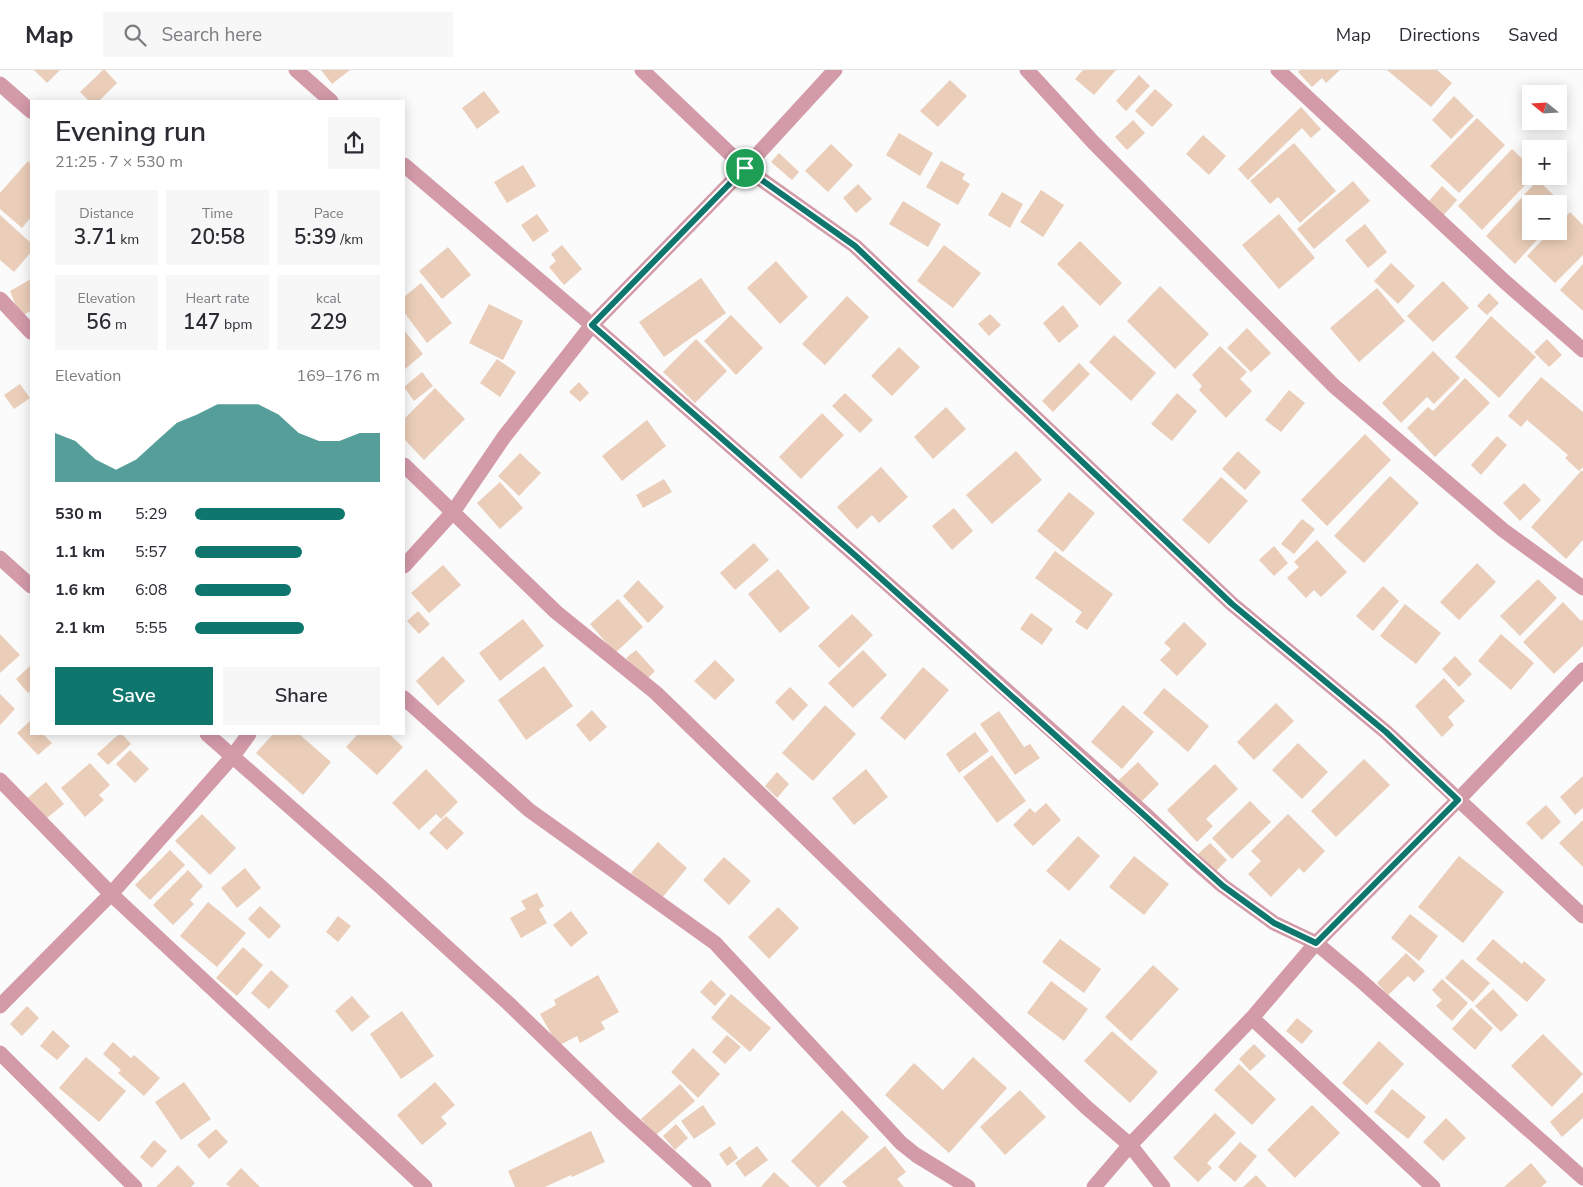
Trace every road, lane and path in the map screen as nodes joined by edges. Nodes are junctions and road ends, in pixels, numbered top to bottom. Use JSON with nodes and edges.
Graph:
{"nodes":[{"id":1,"x":296,"y":70,"type":"edge"},
{"id":2,"x":642,"y":70,"type":"edge"},
{"id":3,"x":835,"y":70,"type":"edge"},
{"id":4,"x":1027,"y":70,"type":"edge"},
{"id":5,"x":1278,"y":70,"type":"edge"},
{"id":6,"x":0,"y":84,"type":"edge"},
{"id":7,"x":330,"y":100,"type":"edge"},
{"id":8,"x":30,"y":110,"type":"edge"},
{"id":9,"x":405,"y":166,"type":"edge"},
{"id":10,"x":745,"y":168,"type":"junction"},
{"id":11,"x":0,"y":298,"type":"edge"},
{"id":12,"x":592,"y":325,"type":"junction"},
{"id":13,"x":30,"y":331,"type":"edge"},
{"id":14,"x":1583,"y":350,"type":"edge"},
{"id":15,"x":405,"y":466,"type":"edge"},
{"id":16,"x":454,"y":512,"type":"junction"},
{"id":17,"x":0,"y":558,"type":"edge"},
{"id":18,"x":405,"y":565,"type":"edge"},
{"id":19,"x":30,"y":585,"type":"edge"},
{"id":20,"x":1583,"y":588,"type":"edge"},
{"id":21,"x":1583,"y":670,"type":"edge"},
{"id":22,"x":405,"y":699,"type":"edge"},
{"id":23,"x":208,"y":735,"type":"edge"},
{"id":24,"x":248,"y":735,"type":"edge"},
{"id":25,"x":233,"y":756,"type":"junction"},
{"id":26,"x":0,"y":780,"type":"edge"},
{"id":27,"x":1458,"y":800,"type":"junction"},
{"id":28,"x":111,"y":894,"type":"junction"},
{"id":29,"x":1583,"y":916,"type":"edge"},
{"id":30,"x":1316,"y":943,"type":"junction"},
{"id":31,"x":0,"y":1006,"type":"edge"},
{"id":32,"x":1252,"y":1018,"type":"junction"},
{"id":33,"x":0,"y":1053,"type":"edge"},
{"id":34,"x":1130,"y":1145,"type":"junction"},
{"id":35,"x":1583,"y":1178,"type":"edge"},
{"id":36,"x":135,"y":1187,"type":"edge"},
{"id":37,"x":425,"y":1187,"type":"edge"},
{"id":38,"x":704,"y":1187,"type":"edge"},
{"id":39,"x":968,"y":1187,"type":"edge"},
{"id":40,"x":1094,"y":1187,"type":"edge"},
{"id":41,"x":1163,"y":1187,"type":"edge"},
{"id":42,"x":1433,"y":1187,"type":"edge"}],
"edges":[{"from":1,"to":7,"type":"street"},
{"from":2,"to":10,"type":"street"},
{"from":3,"to":10,"type":"street"},
{"from":4,"to":20,"type":"street"},
{"from":5,"to":14,"type":"street"},
{"from":6,"to":8,"type":"street"},
{"from":9,"to":12,"type":"street"},
{"from":10,"to":12,"type":"street"},
{"from":10,"to":27,"type":"street"},
{"from":11,"to":13,"type":"street"},
{"from":12,"to":16,"type":"street"},
{"from":12,"to":30,"type":"street"},
{"from":15,"to":16,"type":"street"},
{"from":16,"to":18,"type":"street"},
{"from":16,"to":34,"type":"street"},
{"from":17,"to":19,"type":"street"},
{"from":21,"to":27,"type":"street"},
{"from":22,"to":39,"type":"street"},
{"from":23,"to":25,"type":"street"},
{"from":24,"to":25,"type":"street"},
{"from":25,"to":28,"type":"street"},
{"from":25,"to":38,"type":"street"},
{"from":26,"to":28,"type":"street"},
{"from":27,"to":29,"type":"street"},
{"from":27,"to":30,"type":"street"},
{"from":28,"to":31,"type":"street"},
{"from":28,"to":37,"type":"street"},
{"from":30,"to":32,"type":"street"},
{"from":30,"to":35,"type":"street"},
{"from":32,"to":34,"type":"street"},
{"from":32,"to":42,"type":"street"},
{"from":33,"to":36,"type":"street"},
{"from":34,"to":40,"type":"street"},
{"from":34,"to":41,"type":"street"}]}
